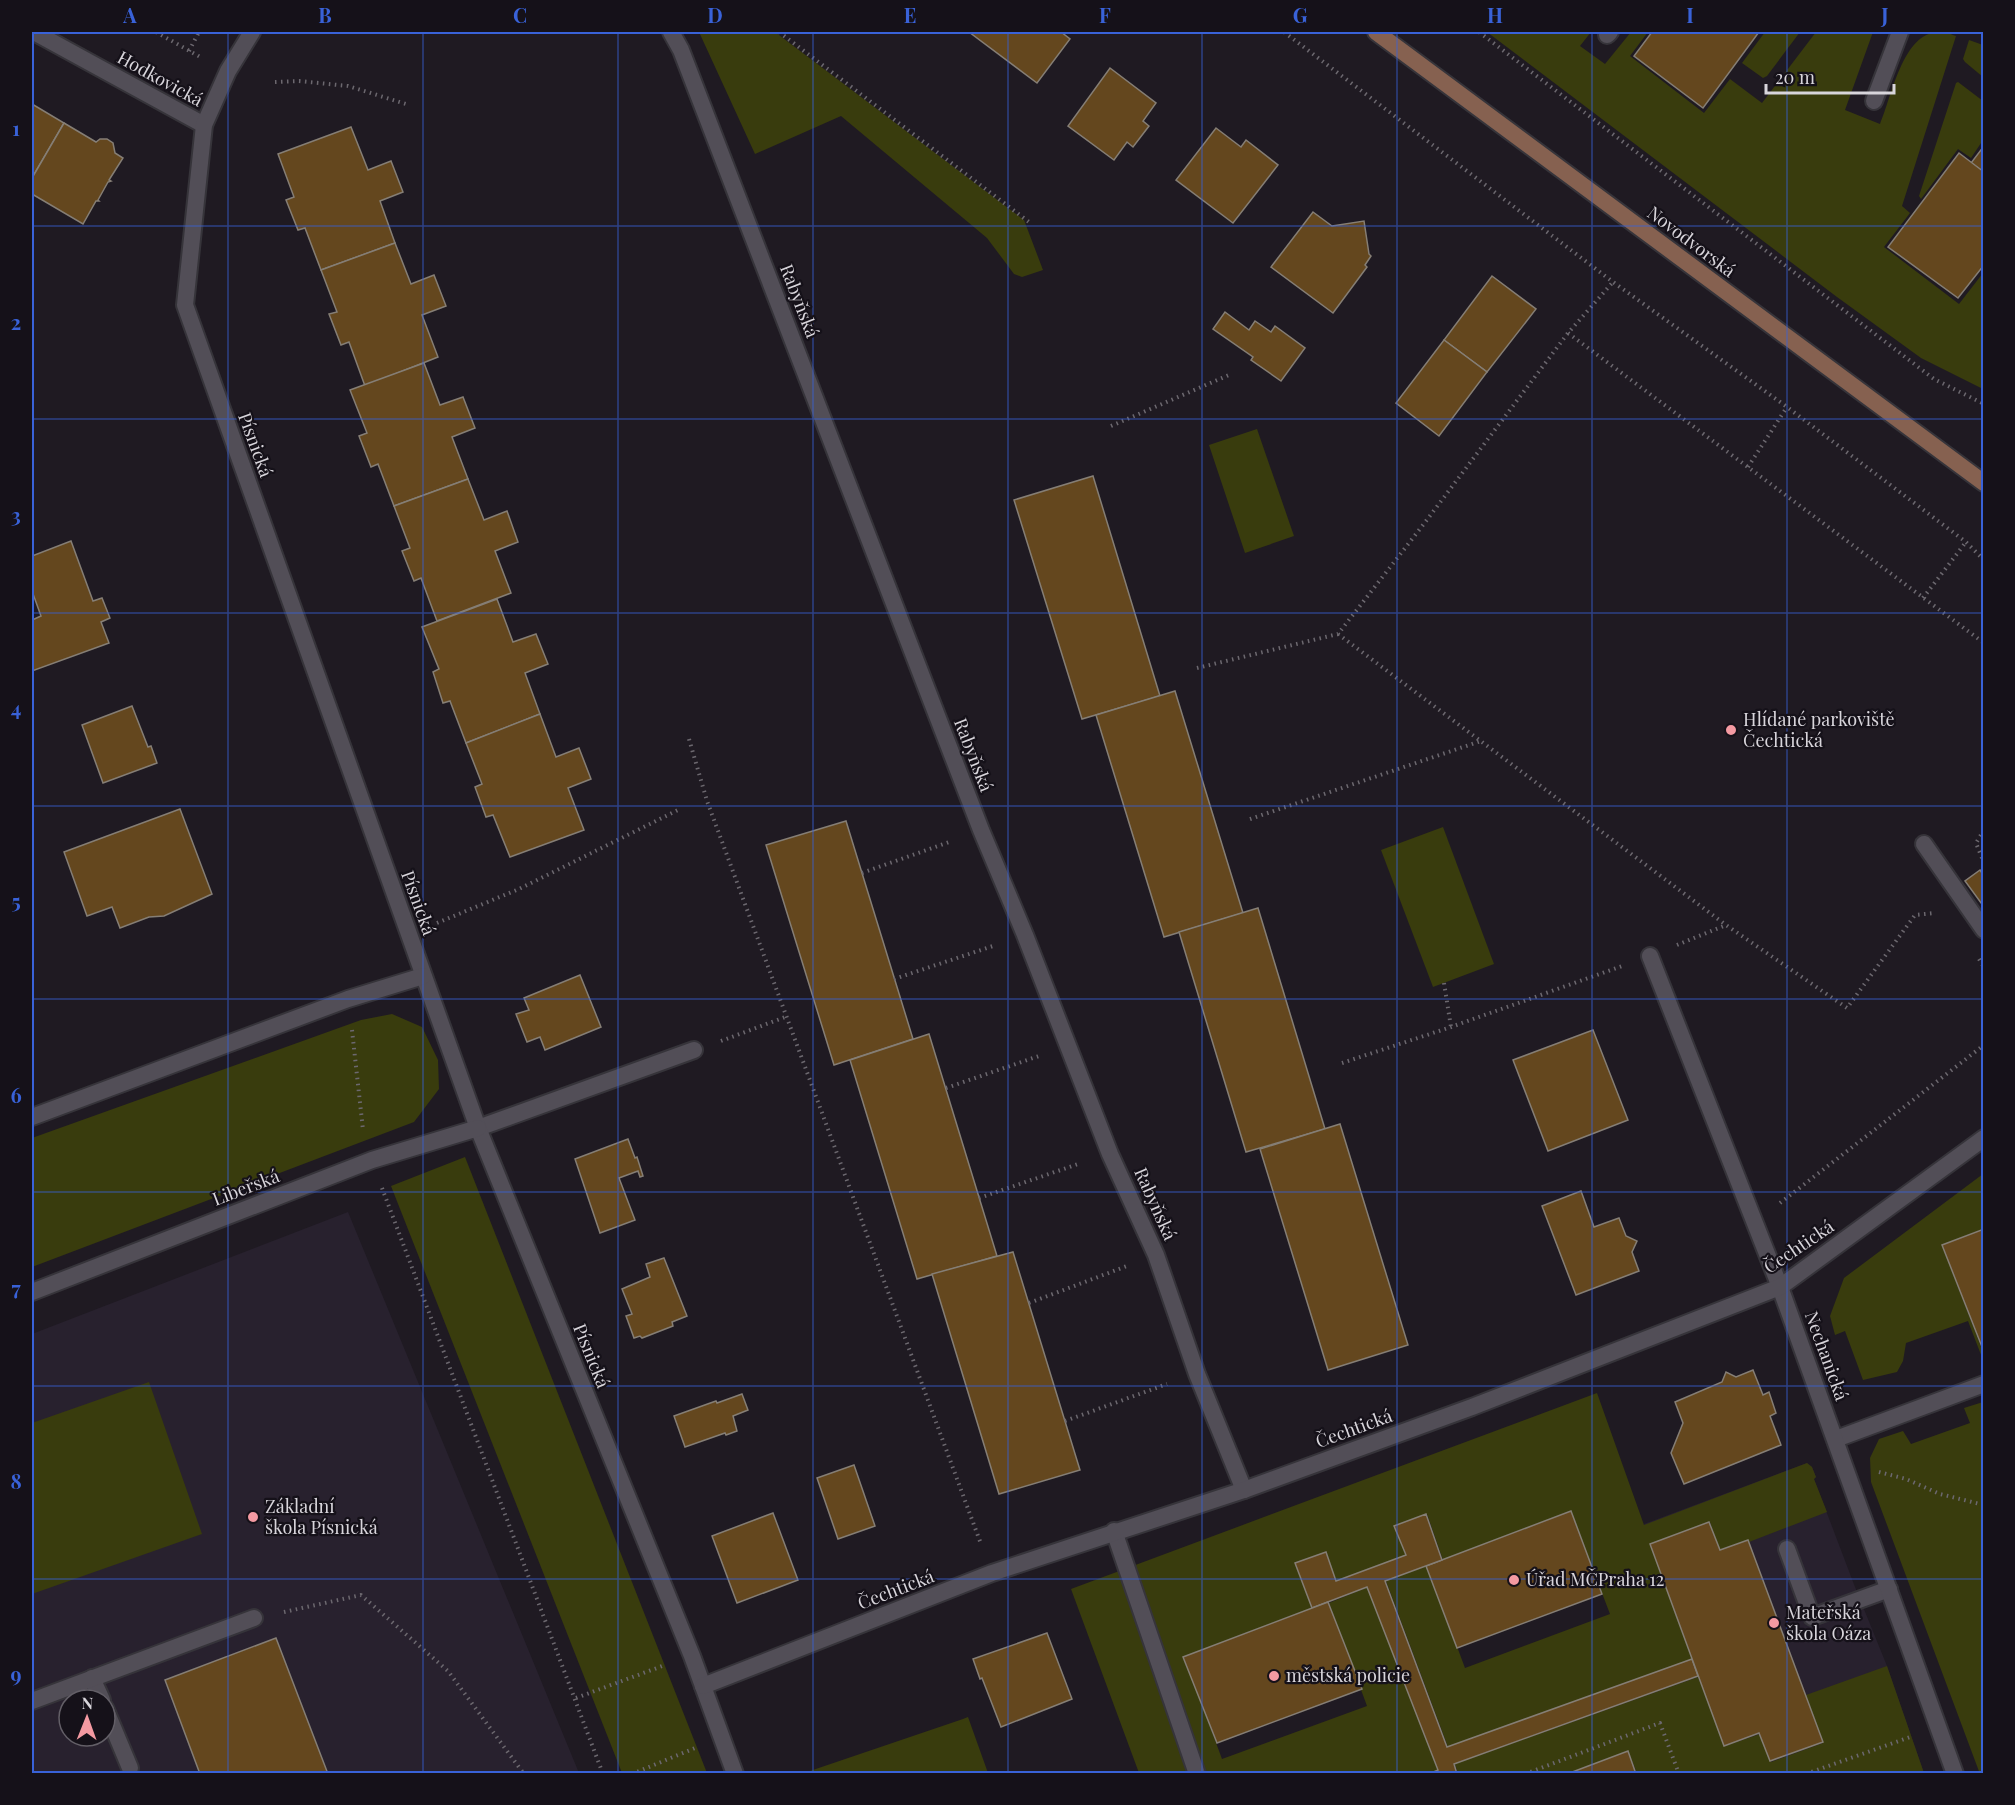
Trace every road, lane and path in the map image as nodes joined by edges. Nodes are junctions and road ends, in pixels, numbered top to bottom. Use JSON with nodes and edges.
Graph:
{"nodes":[{"id":1,"x":34,"y":32,"type":"edge"},
{"id":2,"x":156,"y":32,"type":"edge"},
{"id":3,"x":200,"y":32,"type":"edge"},
{"id":4,"x":252,"y":32,"type":"edge"},
{"id":5,"x":671,"y":32,"type":"edge"},
{"id":6,"x":778,"y":32,"type":"edge"},
{"id":7,"x":1284,"y":32,"type":"edge"},
{"id":8,"x":1376,"y":32,"type":"edge"},
{"id":9,"x":1479,"y":32,"type":"edge"},
{"id":10,"x":1900,"y":32,"type":"edge"},
{"id":11,"x":275,"y":82,"type":"dead end"},
{"id":12,"x":1874,"y":101,"type":"dead end"},
{"id":13,"x":406,"y":104,"type":"dead end"},
{"id":14,"x":204,"y":126,"type":"junction"},
{"id":15,"x":1029,"y":222,"type":"dead end"},
{"id":16,"x":1613,"y":282,"type":"junction"},
{"id":17,"x":1568,"y":333,"type":"junction"},
{"id":18,"x":1229,"y":375,"type":"dead end"},
{"id":19,"x":1983,"y":404,"type":"edge"},
{"id":20,"x":1787,"y":407,"type":"junction"},
{"id":21,"x":1111,"y":426,"type":"dead end"},
{"id":22,"x":1748,"y":467,"type":"junction"},
{"id":23,"x":1983,"y":483,"type":"edge"},
{"id":24,"x":1966,"y":542,"type":"junction"},
{"id":25,"x":1983,"y":560,"type":"edge"},
{"id":26,"x":1923,"y":598,"type":"junction"},
{"id":27,"x":1338,"y":634,"type":"junction"},
{"id":28,"x":1983,"y":643,"type":"edge"},
{"id":29,"x":1197,"y":668,"type":"dead end"},
{"id":30,"x":688,"y":739,"type":"dead end"},
{"id":31,"x":1482,"y":741,"type":"junction"},
{"id":32,"x":678,"y":810,"type":"dead end"},
{"id":33,"x":1250,"y":819,"type":"dead end"},
{"id":34,"x":981,"y":830,"type":"junction"},
{"id":35,"x":1983,"y":830,"type":"edge"},
{"id":36,"x":1924,"y":844,"type":"dead end"},
{"id":37,"x":1983,"y":863,"type":"edge"},
{"id":38,"x":862,"y":873,"type":"dead end"},
{"id":39,"x":1943,"y":918,"type":"dead end"},
{"id":40,"x":1726,"y":925,"type":"junction"},
{"id":41,"x":1983,"y":930,"type":"edge"},
{"id":42,"x":408,"y":935,"type":"junction"},
{"id":43,"x":1025,"y":935,"type":"junction"},
{"id":44,"x":1650,"y":956,"type":"junction"},
{"id":45,"x":1978,"y":958,"type":"dead end"},
{"id":46,"x":1983,"y":967,"type":"edge"},
{"id":47,"x":423,"y":976,"type":"junction"},
{"id":48,"x":894,"y":979,"type":"dead end"},
{"id":49,"x":1444,"y":982,"type":"dead end"},
{"id":50,"x":348,"y":999,"type":"junction"},
{"id":51,"x":788,"y":1016,"type":"junction"},
{"id":52,"x":1451,"y":1027,"type":"junction"},
{"id":53,"x":1068,"y":1045,"type":"junction"},
{"id":54,"x":1983,"y":1045,"type":"edge"},
{"id":55,"x":694,"y":1050,"type":"joint"},
{"id":56,"x":1342,"y":1063,"type":"dead end"},
{"id":57,"x":946,"y":1088,"type":"dead end"},
{"id":58,"x":32,"y":1117,"type":"edge"},
{"id":59,"x":478,"y":1128,"type":"junction"},
{"id":60,"x":1983,"y":1138,"type":"edge"},
{"id":61,"x":1110,"y":1154,"type":"junction"},
{"id":62,"x":372,"y":1160,"type":"junction"},
{"id":63,"x":979,"y":1198,"type":"dead end"},
{"id":64,"x":1775,"y":1207,"type":"dead end"},
{"id":65,"x":1156,"y":1255,"type":"junction"},
{"id":66,"x":1780,"y":1287,"type":"junction"},
{"id":67,"x":32,"y":1292,"type":"edge"},
{"id":68,"x":1029,"y":1303,"type":"dead end"},
{"id":69,"x":1197,"y":1374,"type":"junction"},
{"id":70,"x":1983,"y":1384,"type":"edge"},
{"id":71,"x":1065,"y":1421,"type":"dead end"},
{"id":72,"x":1836,"y":1438,"type":"junction"},
{"id":73,"x":1845,"y":1464,"type":"junction"},
{"id":74,"x":1244,"y":1490,"type":"junction"},
{"id":75,"x":1983,"y":1505,"type":"edge"},
{"id":76,"x":1114,"y":1531,"type":"junction"},
{"id":77,"x":1787,"y":1549,"type":"dead end"},
{"id":78,"x":992,"y":1573,"type":"junction"},
{"id":79,"x":1889,"y":1589,"type":"junction"},
{"id":80,"x":254,"y":1618,"type":"joint"},
{"id":81,"x":692,"y":1656,"type":"junction"},
{"id":82,"x":92,"y":1678,"type":"junction"},
{"id":83,"x":703,"y":1686,"type":"junction"},
{"id":84,"x":97,"y":1688,"type":"edge"},
{"id":85,"x":576,"y":1698,"type":"junction"},
{"id":86,"x":32,"y":1701,"type":"edge"},
{"id":87,"x":1939,"y":1726,"type":"junction"},
{"id":88,"x":117,"y":1737,"type":"edge"},
{"id":89,"x":722,"y":1738,"type":"junction"},
{"id":90,"x":130,"y":1768,"type":"dead end"},
{"id":91,"x":524,"y":1773,"type":"edge"},
{"id":92,"x":603,"y":1773,"type":"edge"},
{"id":93,"x":632,"y":1773,"type":"edge"},
{"id":94,"x":735,"y":1773,"type":"edge"},
{"id":95,"x":1197,"y":1773,"type":"edge"},
{"id":96,"x":1525,"y":1773,"type":"edge"},
{"id":97,"x":1679,"y":1773,"type":"edge"},
{"id":98,"x":1806,"y":1773,"type":"edge"},
{"id":99,"x":1956,"y":1773,"type":"edge"}],
"edges":[{"from":1,"to":14,"type":"street","name":"Hodkovická"},
{"from":2,"to":3,"type":"path"},
{"from":4,"to":14,"type":"street","name":"Písnická"},
{"from":5,"to":34,"type":"street","name":"Rabyňská"},
{"from":6,"to":15,"type":"path"},
{"from":7,"to":16,"type":"path"},
{"from":8,"to":23,"type":"main road","name":"Novodvorská"},
{"from":9,"to":19,"type":"path"},
{"from":10,"to":12,"type":"street"},
{"from":11,"to":13,"type":"path"},
{"from":14,"to":42,"type":"street","name":"Písnická"},
{"from":16,"to":17,"type":"path"},
{"from":16,"to":20,"type":"path"},
{"from":17,"to":22,"type":"path"},
{"from":17,"to":27,"type":"path"},
{"from":18,"to":21,"type":"path"},
{"from":20,"to":22,"type":"path"},
{"from":20,"to":24,"type":"path"},
{"from":22,"to":26,"type":"path"},
{"from":24,"to":25,"type":"path"},
{"from":24,"to":26,"type":"path"},
{"from":26,"to":28,"type":"path"},
{"from":27,"to":29,"type":"path"},
{"from":27,"to":31,"type":"path"},
{"from":30,"to":51,"type":"path"},
{"from":31,"to":33,"type":"path"},
{"from":31,"to":40,"type":"path"},
{"from":32,"to":42,"type":"path"},
{"from":34,"to":38,"type":"path"},
{"from":34,"to":43,"type":"street","name":"Rabyňská"},
{"from":35,"to":37,"type":"path"},
{"from":36,"to":41,"type":"street"},
{"from":39,"to":40,"type":"path"},
{"from":40,"to":44,"type":"path"},
{"from":42,"to":47,"type":"street","name":"Písnická"},
{"from":43,"to":48,"type":"path"},
{"from":43,"to":53,"type":"street","name":"Rabyňská"},
{"from":44,"to":52,"type":"path"},
{"from":44,"to":66,"type":"street","name":"Nechanická"},
{"from":45,"to":46,"type":"path"},
{"from":47,"to":50,"type":"street"},
{"from":47,"to":59,"type":"street","name":"Písnická"},
{"from":49,"to":52,"type":"path"},
{"from":50,"to":58,"type":"street"},
{"from":50,"to":62,"type":"path"},
{"from":51,"to":55,"type":"path"},
{"from":51,"to":78,"type":"path"},
{"from":52,"to":56,"type":"path"},
{"from":53,"to":57,"type":"path"},
{"from":53,"to":61,"type":"street","name":"Rabyňská"},
{"from":54,"to":64,"type":"path"},
{"from":55,"to":59,"type":"street","name":"Libeřská"},
{"from":59,"to":62,"type":"street","name":"Libeřská"},
{"from":59,"to":81,"type":"street","name":"Písnická"},
{"from":60,"to":66,"type":"street","name":"Čechtická"},
{"from":61,"to":63,"type":"path"},
{"from":61,"to":65,"type":"street","name":"Rabyňská"},
{"from":62,"to":67,"type":"street","name":"Libeřská"},
{"from":62,"to":85,"type":"path"},
{"from":65,"to":68,"type":"path"},
{"from":65,"to":69,"type":"street","name":"Rabyňská"},
{"from":66,"to":72,"type":"street","name":"Nechanická"},
{"from":66,"to":74,"type":"street","name":"Čechtická"},
{"from":69,"to":71,"type":"path"},
{"from":69,"to":74,"type":"street","name":"Rabyňská"},
{"from":70,"to":72,"type":"street"},
{"from":72,"to":73,"type":"street","name":"Nechanická"},
{"from":73,"to":75,"type":"path"},
{"from":73,"to":79,"type":"street","name":"Nechanická"},
{"from":74,"to":76,"type":"street","name":"Čechtická"},
{"from":76,"to":78,"type":"street","name":"Čechtická"},
{"from":76,"to":95,"type":"street"},
{"from":77,"to":79,"type":"street"},
{"from":78,"to":83,"type":"street","name":"Čechtická"},
{"from":79,"to":87,"type":"street","name":"Nechanická"},
{"from":80,"to":82,"type":"street"},
{"from":80,"to":91,"type":"path"},
{"from":81,"to":83,"type":"street","name":"Písnická"},
{"from":81,"to":85,"type":"path"},
{"from":82,"to":84,"type":"street"},
{"from":82,"to":86,"type":"street"},
{"from":83,"to":89,"type":"street","name":"Písnická"},
{"from":85,"to":92,"type":"path"},
{"from":87,"to":98,"type":"path"},
{"from":87,"to":99,"type":"street","name":"Nechanická"},
{"from":88,"to":90,"type":"street"},
{"from":89,"to":93,"type":"path"},
{"from":89,"to":94,"type":"street","name":"Písnická"},
{"from":96,"to":97,"type":"path"}]}
